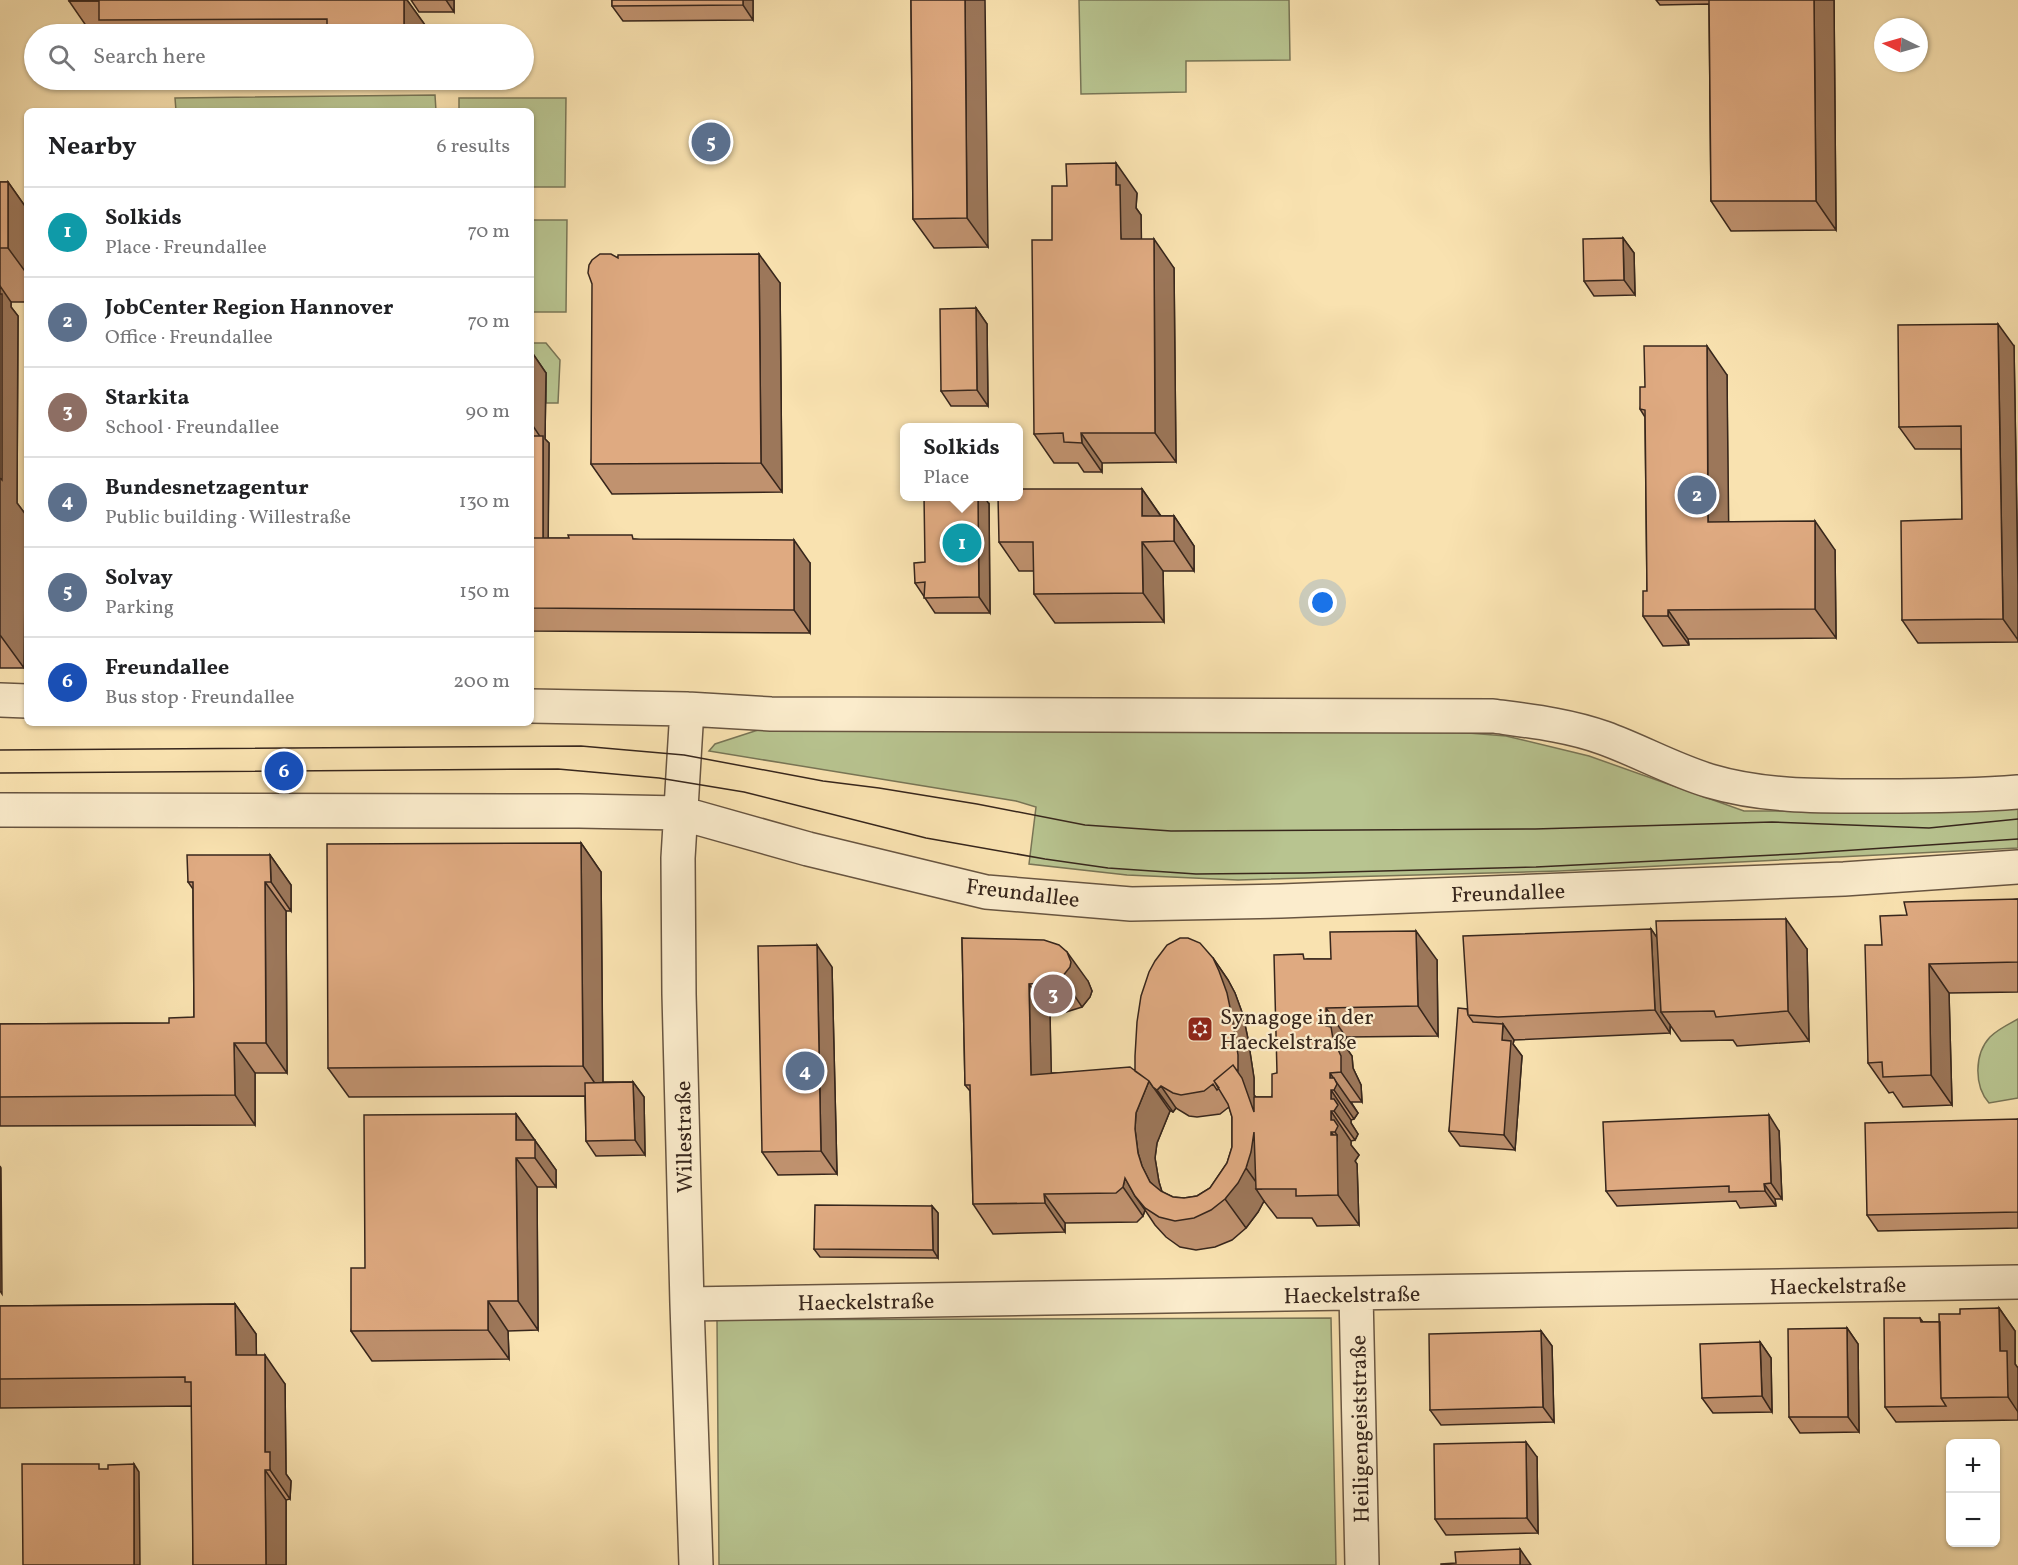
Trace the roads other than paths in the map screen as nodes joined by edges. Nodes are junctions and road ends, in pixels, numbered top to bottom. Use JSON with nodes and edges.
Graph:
{"nodes":[{"id":1,"x":0,"y":700,"type":"edge"},
{"id":2,"x":24,"y":701,"type":"edge"},
{"id":3,"x":534,"y":706,"type":"edge"},
{"id":4,"x":687,"y":709,"type":"junction"},
{"id":5,"x":2018,"y":792,"type":"edge"},
{"id":6,"x":0,"y":810,"type":"edge"},
{"id":7,"x":680,"y":813,"type":"junction"},
{"id":8,"x":2018,"y":867,"type":"edge"},
{"id":9,"x":2018,"y":1282,"type":"edge"},
{"id":10,"x":1356,"y":1294,"type":"junction"},
{"id":11,"x":687,"y":1304,"type":"junction"},
{"id":12,"x":696,"y":1565,"type":"edge"},
{"id":13,"x":1362,"y":1565,"type":"edge"}],
"edges":[{"from":1,"to":2,"type":"street"},
{"from":3,"to":4,"type":"street"},
{"from":4,"to":5,"type":"street"},
{"from":4,"to":7,"type":"street","name":"Willestraße"},
{"from":6,"to":7,"type":"street","name":"Freundallee"},
{"from":7,"to":8,"type":"street","name":"Freundallee"},
{"from":7,"to":11,"type":"street","name":"Willestraße"},
{"from":9,"to":10,"type":"street","name":"Haeckelstraße"},
{"from":10,"to":11,"type":"street","name":"Haeckelstraße"},
{"from":10,"to":13,"type":"street","name":"Heiligengeiststraße"},
{"from":11,"to":12,"type":"street","name":"Willestraße"}]}
